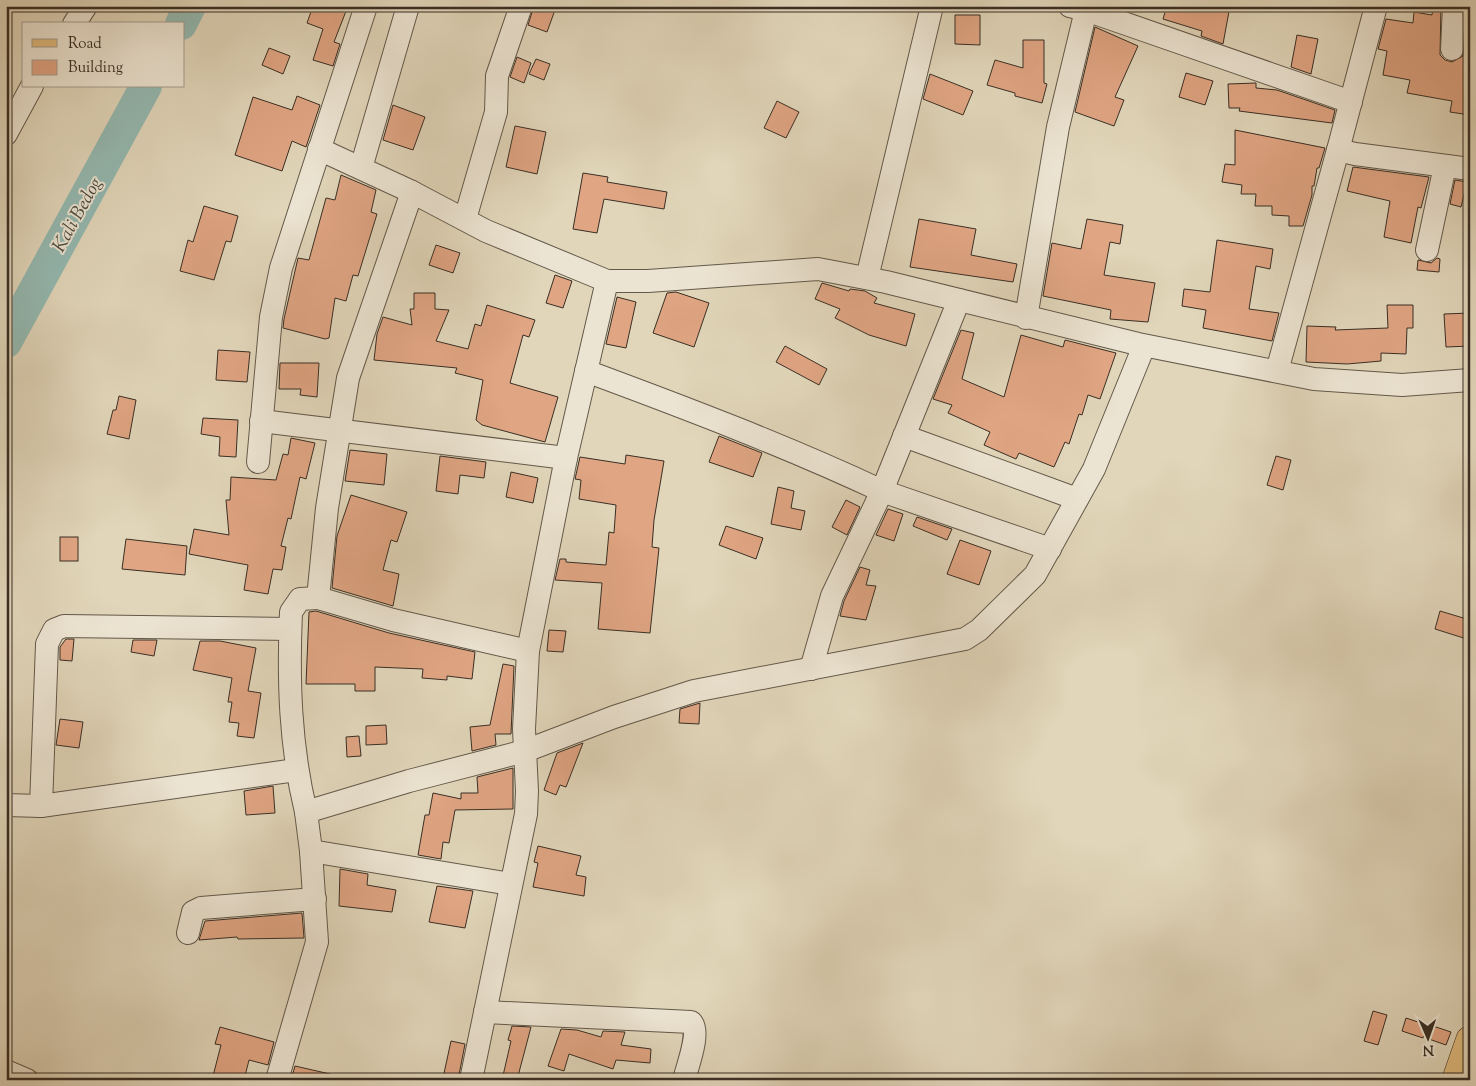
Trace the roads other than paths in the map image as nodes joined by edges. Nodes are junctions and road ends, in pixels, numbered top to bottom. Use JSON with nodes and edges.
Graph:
{"nodes":[{"id":1,"x":86,"y":6,"type":"edge"},
{"id":2,"x":366,"y":6,"type":"edge"},
{"id":3,"x":408,"y":6,"type":"edge"},
{"id":4,"x":521,"y":6,"type":"edge"},
{"id":5,"x":932,"y":6,"type":"edge"},
{"id":6,"x":1376,"y":6,"type":"edge"},
{"id":7,"x":1454,"y":6,"type":"edge"},
{"id":8,"x":1081,"y":7,"type":"edge"},
{"id":9,"x":75,"y":22,"type":"edge"},
{"id":10,"x":1452,"y":49,"type":"dead end"},
{"id":11,"x":31,"y":88,"type":"edge"},
{"id":12,"x":1351,"y":102,"type":"junction"},
{"id":13,"x":7,"y":131,"type":"edge"},
{"id":14,"x":319,"y":149,"type":"junction"},
{"id":15,"x":1338,"y":150,"type":"junction"},
{"id":16,"x":1445,"y":166,"type":"junction"},
{"id":17,"x":361,"y":168,"type":"junction"},
{"id":18,"x":1470,"y":169,"type":"edge"},
{"id":19,"x":412,"y":192,"type":"junction"},
{"id":20,"x":466,"y":219,"type":"junction"},
{"id":21,"x":1428,"y":250,"type":"dead end"},
{"id":22,"x":867,"y":278,"type":"junction"},
{"id":23,"x":607,"y":281,"type":"junction"},
{"id":24,"x":959,"y":300,"type":"junction"},
{"id":25,"x":1026,"y":318,"type":"junction"},
{"id":26,"x":1144,"y":346,"type":"junction"},
{"id":27,"x":586,"y":371,"type":"junction"},
{"id":28,"x":1277,"y":371,"type":"junction"},
{"id":29,"x":1470,"y":380,"type":"edge"},
{"id":30,"x":260,"y":421,"type":"junction"},
{"id":31,"x":339,"y":430,"type":"junction"},
{"id":32,"x":904,"y":436,"type":"junction"},
{"id":33,"x":566,"y":458,"type":"junction"},
{"id":34,"x":258,"y":462,"type":"dead end"},
{"id":35,"x":882,"y":490,"type":"junction"},
{"id":36,"x":1077,"y":499,"type":"junction"},
{"id":37,"x":1050,"y":548,"type":"junction"},
{"id":38,"x":318,"y":598,"type":"junction"},
{"id":39,"x":290,"y":629,"type":"junction"},
{"id":40,"x":528,"y":651,"type":"junction"},
{"id":41,"x":811,"y":668,"type":"junction"},
{"id":42,"x":524,"y":751,"type":"junction"},
{"id":43,"x":296,"y":770,"type":"junction"},
{"id":44,"x":6,"y":805,"type":"edge"},
{"id":45,"x":41,"y":806,"type":"junction"},
{"id":46,"x":306,"y":812,"type":"junction"},
{"id":47,"x":311,"y":851,"type":"junction"},
{"id":48,"x":510,"y":884,"type":"junction"},
{"id":49,"x":315,"y":899,"type":"junction"},
{"id":50,"x":188,"y":933,"type":"dead end"},
{"id":51,"x":485,"y":1012,"type":"junction"},
{"id":52,"x":1470,"y":1040,"type":"edge"},
{"id":53,"x":6,"y":1071,"type":"edge"},
{"id":54,"x":27,"y":1080,"type":"edge"},
{"id":55,"x":277,"y":1080,"type":"edge"},
{"id":56,"x":471,"y":1080,"type":"edge"},
{"id":57,"x":684,"y":1080,"type":"edge"},
{"id":58,"x":1456,"y":1080,"type":"edge"}],
"edges":[{"from":1,"to":9,"type":"street"},
{"from":2,"to":14,"type":"street"},
{"from":3,"to":17,"type":"street"},
{"from":4,"to":20,"type":"street"},
{"from":5,"to":22,"type":"street"},
{"from":6,"to":12,"type":"street"},
{"from":7,"to":10,"type":"street"},
{"from":8,"to":12,"type":"street"},
{"from":8,"to":25,"type":"street"},
{"from":11,"to":13,"type":"street"},
{"from":12,"to":15,"type":"street"},
{"from":14,"to":17,"type":"street"},
{"from":14,"to":30,"type":"street"},
{"from":15,"to":16,"type":"street"},
{"from":15,"to":28,"type":"street"},
{"from":16,"to":18,"type":"street"},
{"from":16,"to":21,"type":"street"},
{"from":17,"to":19,"type":"street"},
{"from":19,"to":20,"type":"street"},
{"from":19,"to":31,"type":"street"},
{"from":20,"to":23,"type":"street"},
{"from":22,"to":23,"type":"street"},
{"from":22,"to":24,"type":"street"},
{"from":23,"to":27,"type":"street"},
{"from":24,"to":25,"type":"street"},
{"from":24,"to":32,"type":"street"},
{"from":25,"to":26,"type":"street"},
{"from":26,"to":28,"type":"street"},
{"from":26,"to":36,"type":"street"},
{"from":27,"to":33,"type":"street"},
{"from":27,"to":35,"type":"street"},
{"from":28,"to":29,"type":"street"},
{"from":30,"to":31,"type":"street"},
{"from":30,"to":34,"type":"street"},
{"from":31,"to":33,"type":"street"},
{"from":31,"to":38,"type":"street"},
{"from":32,"to":35,"type":"street"},
{"from":32,"to":36,"type":"street"},
{"from":33,"to":40,"type":"street"},
{"from":35,"to":37,"type":"street"},
{"from":35,"to":41,"type":"street"},
{"from":36,"to":37,"type":"street"},
{"from":37,"to":41,"type":"street"},
{"from":38,"to":39,"type":"street"},
{"from":38,"to":40,"type":"street"},
{"from":39,"to":43,"type":"street"},
{"from":39,"to":45,"type":"street"},
{"from":40,"to":42,"type":"street"},
{"from":41,"to":42,"type":"street"},
{"from":42,"to":46,"type":"street"},
{"from":42,"to":48,"type":"street"},
{"from":43,"to":45,"type":"street"},
{"from":43,"to":46,"type":"street"},
{"from":44,"to":45,"type":"street"},
{"from":46,"to":47,"type":"street"},
{"from":47,"to":48,"type":"street"},
{"from":47,"to":49,"type":"street"},
{"from":48,"to":51,"type":"street"},
{"from":49,"to":50,"type":"street"},
{"from":49,"to":55,"type":"street"},
{"from":51,"to":56,"type":"street"},
{"from":51,"to":57,"type":"street"},
{"from":52,"to":58,"type":"main road"},
{"from":53,"to":54,"type":"street"}]}
